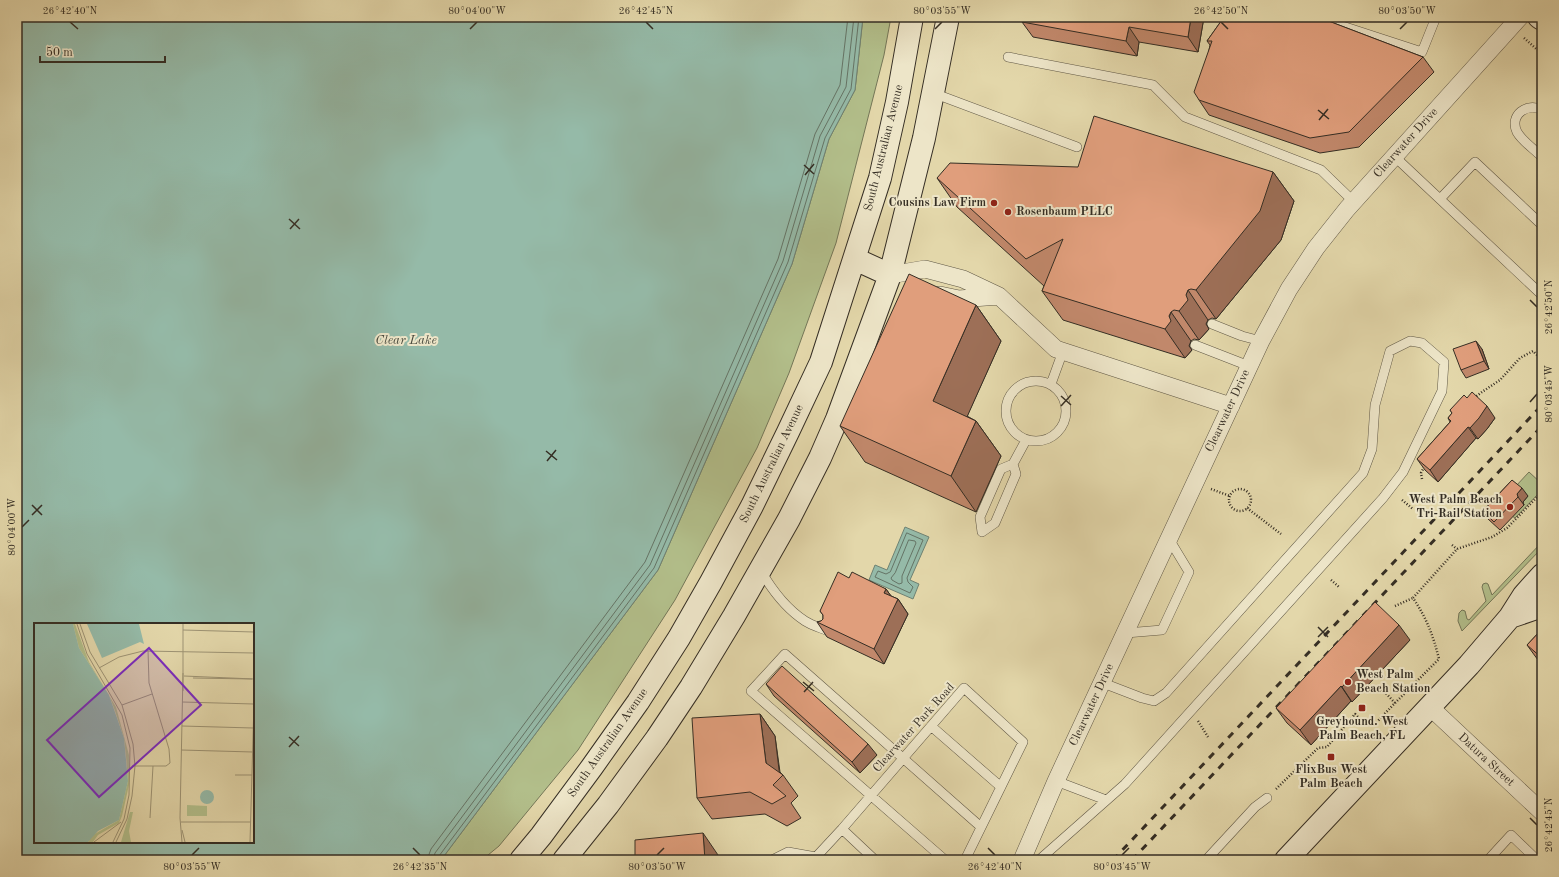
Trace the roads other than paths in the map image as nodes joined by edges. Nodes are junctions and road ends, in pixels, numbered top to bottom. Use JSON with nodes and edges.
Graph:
{"nodes":[{"id":1,"x":912,"y":17,"type":"edge"},
{"id":2,"x":948,"y":17,"type":"edge"},
{"id":3,"x":1436,"y":17,"type":"edge"},
{"id":4,"x":1520,"y":17,"type":"edge"},
{"id":5,"x":1540,"y":17,"type":"edge"},
{"id":6,"x":1542,"y":19,"type":"edge"},
{"id":7,"x":1328,"y":22,"type":"edge"},
{"id":8,"x":1008,"y":57,"type":"dead end"},
{"id":9,"x":933,"y":93,"type":"junction"},
{"id":10,"x":1542,"y":110,"type":"edge"},
{"id":11,"x":1077,"y":148,"type":"dead end"},
{"id":12,"x":1394,"y":156,"type":"junction"},
{"id":13,"x":1542,"y":157,"type":"edge"},
{"id":14,"x":1440,"y":199,"type":"junction"},
{"id":15,"x":1353,"y":201,"type":"junction"},
{"id":16,"x":1542,"y":225,"type":"edge"},
{"id":17,"x":855,"y":259,"type":"junction"},
{"id":18,"x":890,"y":275,"type":"junction"},
{"id":19,"x":1542,"y":295,"type":"edge"},
{"id":20,"x":999,"y":296,"type":"junction"},
{"id":21,"x":1212,"y":324,"type":"dead end"},
{"id":22,"x":1261,"y":341,"type":"junction"},
{"id":23,"x":1195,"y":345,"type":"dead end"},
{"id":24,"x":1063,"y":351,"type":"junction"},
{"id":25,"x":1249,"y":366,"type":"junction"},
{"id":26,"x":1050,"y":384,"type":"junction"},
{"id":27,"x":1230,"y":406,"type":"junction"},
{"id":28,"x":1026,"y":440,"type":"junction"},
{"id":29,"x":1013,"y":464,"type":"junction"},
{"id":30,"x":988,"y":496,"type":"junction"},
{"id":31,"x":1004,"y":503,"type":"junction"},
{"id":32,"x":1169,"y":539,"type":"junction"},
{"id":33,"x":760,"y":569,"type":"junction"},
{"id":34,"x":1542,"y":575,"type":"edge"},
{"id":35,"x":1542,"y":606,"type":"edge"},
{"id":36,"x":1510,"y":617,"type":"junction"},
{"id":37,"x":828,"y":631,"type":"edge"},
{"id":38,"x":1126,"y":633,"type":"junction"},
{"id":39,"x":1103,"y":683,"type":"junction"},
{"id":40,"x":1430,"y":707,"type":"junction"},
{"id":41,"x":931,"y":726,"type":"junction"},
{"id":42,"x":903,"y":758,"type":"junction"},
{"id":43,"x":1056,"y":782,"type":"junction"},
{"id":44,"x":1001,"y":787,"type":"junction"},
{"id":45,"x":870,"y":796,"type":"junction"},
{"id":46,"x":1267,"y":798,"type":"road end"},
{"id":47,"x":1106,"y":800,"type":"junction"},
{"id":48,"x":1542,"y":812,"type":"edge"},
{"id":49,"x":981,"y":827,"type":"junction"},
{"id":50,"x":842,"y":829,"type":"junction"},
{"id":51,"x":816,"y":858,"type":"edge"},
{"id":52,"x":521,"y":860,"type":"edge"},
{"id":53,"x":564,"y":860,"type":"edge"},
{"id":54,"x":772,"y":860,"type":"edge"},
{"id":55,"x":875,"y":860,"type":"edge"},
{"id":56,"x":945,"y":860,"type":"edge"},
{"id":57,"x":965,"y":860,"type":"edge"},
{"id":58,"x":1022,"y":860,"type":"edge"},
{"id":59,"x":1039,"y":860,"type":"edge"},
{"id":60,"x":1206,"y":860,"type":"edge"},
{"id":61,"x":1286,"y":860,"type":"edge"},
{"id":62,"x":1488,"y":860,"type":"edge"},
{"id":63,"x":1537,"y":860,"type":"edge"}],
"edges":[{"from":1,"to":17,"type":"main road","name":"South Australian Avenue"},
{"from":2,"to":9,"type":"main road"},
{"from":3,"to":7,"type":"lane"},
{"from":4,"to":12,"type":"street","name":"Clearwater Drive"},
{"from":5,"to":6,"type":"main road"},
{"from":8,"to":15,"type":"lane"},
{"from":9,"to":11,"type":"lane"},
{"from":9,"to":18,"type":"main road"},
{"from":10,"to":13,"type":"lane"},
{"from":12,"to":14,"type":"lane"},
{"from":12,"to":15,"type":"street","name":"Clearwater Drive"},
{"from":14,"to":16,"type":"lane"},
{"from":14,"to":19,"type":"lane"},
{"from":15,"to":22,"type":"street","name":"Clearwater Drive"},
{"from":17,"to":18,"type":"main road"},
{"from":17,"to":52,"type":"main road","name":"South Australian Avenue"},
{"from":18,"to":20,"type":"street"},
{"from":18,"to":20,"type":"street"},
{"from":18,"to":33,"type":"main road"},
{"from":20,"to":24,"type":"street"},
{"from":21,"to":22,"type":"lane"},
{"from":22,"to":25,"type":"street","name":"Clearwater Drive"},
{"from":23,"to":25,"type":"lane"},
{"from":24,"to":26,"type":"lane"},
{"from":24,"to":27,"type":"street"},
{"from":25,"to":27,"type":"street","name":"Clearwater Drive"},
{"from":26,"to":28,"type":"lane"},
{"from":26,"to":28,"type":"lane"},
{"from":27,"to":32,"type":"street","name":"Clearwater Drive"},
{"from":28,"to":29,"type":"lane"},
{"from":29,"to":30,"type":"lane"},
{"from":29,"to":31,"type":"lane"},
{"from":30,"to":31,"type":"lane"},
{"from":30,"to":31,"type":"lane"},
{"from":32,"to":38,"type":"street","name":"Clearwater Drive"},
{"from":32,"to":38,"type":"lane"},
{"from":33,"to":37,"type":"lane"},
{"from":33,"to":53,"type":"main road"},
{"from":34,"to":36,"type":"main road"},
{"from":35,"to":36,"type":"main road"},
{"from":36,"to":40,"type":"main road"},
{"from":38,"to":39,"type":"street","name":"Clearwater Drive"},
{"from":39,"to":43,"type":"street","name":"Clearwater Drive"},
{"from":39,"to":47,"type":"lane"},
{"from":40,"to":48,"type":"street","name":"Datura Street"},
{"from":40,"to":61,"type":"main road"},
{"from":41,"to":42,"type":"lane","name":"Clearwater Park Road"},
{"from":41,"to":44,"type":"lane"},
{"from":41,"to":44,"type":"lane","name":"Clearwater Park Road"},
{"from":42,"to":45,"type":"lane","name":"Clearwater Park Road"},
{"from":42,"to":45,"type":"lane"},
{"from":42,"to":49,"type":"lane"},
{"from":43,"to":47,"type":"lane"},
{"from":43,"to":58,"type":"street","name":"Clearwater Drive"},
{"from":44,"to":49,"type":"lane","name":"Clearwater Park Road"},
{"from":45,"to":50,"type":"lane","name":"Clearwater Park Road"},
{"from":45,"to":56,"type":"lane"},
{"from":46,"to":60,"type":"lane"},
{"from":47,"to":59,"type":"lane"},
{"from":49,"to":57,"type":"lane","name":"Clearwater Park Road"},
{"from":50,"to":51,"type":"lane","name":"Clearwater Park Road"},
{"from":50,"to":55,"type":"lane"},
{"from":51,"to":54,"type":"lane"},
{"from":62,"to":63,"type":"lane"}]}
